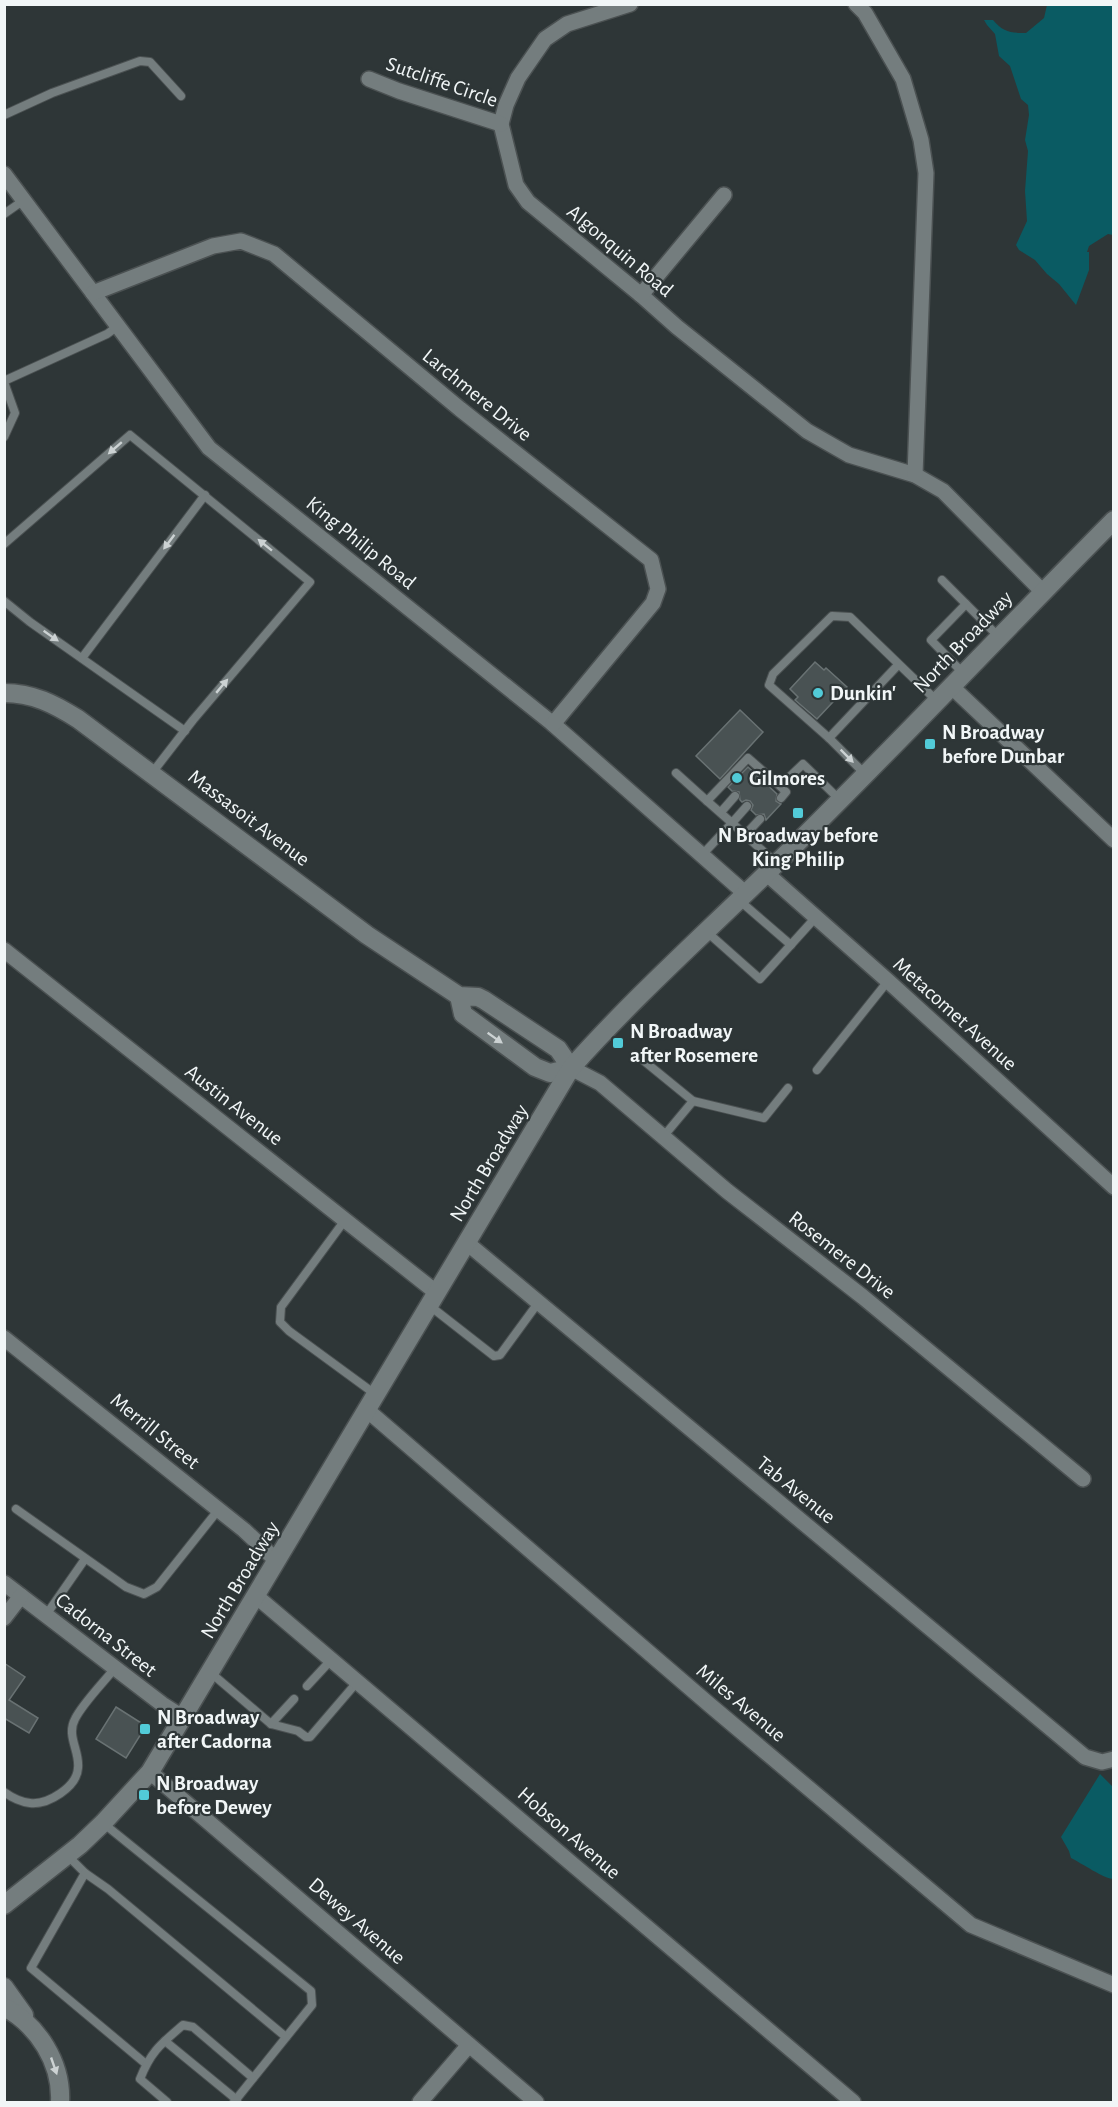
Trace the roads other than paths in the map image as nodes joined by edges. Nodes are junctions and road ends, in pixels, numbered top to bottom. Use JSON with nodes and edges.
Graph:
{"nodes":[{"id":1,"x":630,"y":4,"type":"edge"},
{"id":2,"x":856,"y":4,"type":"edge"},
{"id":3,"x":369,"y":79,"type":"dead end"},
{"id":4,"x":181,"y":96,"type":"dead end"},
{"id":5,"x":4,"y":115,"type":"edge"},
{"id":6,"x":501,"y":124,"type":"junction"},
{"id":7,"x":4,"y":174,"type":"edge"},
{"id":8,"x":724,"y":195,"type":"dead end"},
{"id":9,"x":24,"y":200,"type":"junction"},
{"id":10,"x":4,"y":214,"type":"edge"},
{"id":11,"x":93,"y":293,"type":"junction"},
{"id":12,"x":641,"y":295,"type":"junction"},
{"id":13,"x":118,"y":326,"type":"junction"},
{"id":14,"x":4,"y":381,"type":"edge"},
{"id":15,"x":4,"y":437,"type":"edge"},
{"id":16,"x":915,"y":475,"type":"junction"},
{"id":17,"x":205,"y":495,"type":"junction"},
{"id":18,"x":1113,"y":520,"type":"edge"},
{"id":19,"x":4,"y":544,"type":"edge"},
{"id":20,"x":942,"y":580,"type":"dead end"},
{"id":21,"x":1043,"y":592,"type":"junction"},
{"id":22,"x":4,"y":601,"type":"edge"},
{"id":23,"x":966,"y":604,"type":"junction"},
{"id":24,"x":999,"y":637,"type":"junction"},
{"id":25,"x":82,"y":658,"type":"junction"},
{"id":26,"x":898,"y":665,"type":"junction"},
{"id":27,"x":958,"y":681,"type":"junction"},
{"id":28,"x":4,"y":693,"type":"edge"},
{"id":29,"x":937,"y":702,"type":"junction"},
{"id":30,"x":553,"y":724,"type":"junction"},
{"id":31,"x":185,"y":731,"type":"junction"},
{"id":32,"x":829,"y":738,"type":"junction"},
{"id":33,"x":152,"y":773,"type":"junction"},
{"id":34,"x":676,"y":773,"type":"dead end"},
{"id":35,"x":865,"y":774,"type":"junction"},
{"id":36,"x":780,"y":786,"type":"junction"},
{"id":37,"x":735,"y":796,"type":"dead end"},
{"id":38,"x":781,"y":798,"type":"dead end"},
{"id":39,"x":840,"y":800,"type":"junction"},
{"id":40,"x":707,"y":801,"type":"junction"},
{"id":41,"x":747,"y":806,"type":"dead end"},
{"id":42,"x":721,"y":812,"type":"junction"},
{"id":43,"x":760,"y":819,"type":"dead end"},
{"id":44,"x":732,"y":823,"type":"junction"},
{"id":45,"x":745,"y":835,"type":"junction"},
{"id":46,"x":1113,"y":840,"type":"edge"},
{"id":47,"x":702,"y":855,"type":"junction"},
{"id":48,"x":771,"y":869,"type":"junction"},
{"id":49,"x":743,"y":897,"type":"junction"},
{"id":50,"x":816,"y":917,"type":"junction"},
{"id":51,"x":707,"y":932,"type":"junction"},
{"id":52,"x":791,"y":945,"type":"junction"},
{"id":53,"x":4,"y":950,"type":"edge"},
{"id":54,"x":888,"y":981,"type":"junction"},
{"id":55,"x":459,"y":996,"type":"junction"},
{"id":56,"x":644,"y":1061,"type":"dead end"},
{"id":57,"x":571,"y":1068,"type":"junction"},
{"id":58,"x":817,"y":1070,"type":"dead end"},
{"id":59,"x":788,"y":1088,"type":"dead end"},
{"id":60,"x":693,"y":1101,"type":"junction"},
{"id":61,"x":663,"y":1137,"type":"junction"},
{"id":62,"x":1113,"y":1187,"type":"edge"},
{"id":63,"x":345,"y":1220,"type":"junction"},
{"id":64,"x":467,"y":1243,"type":"junction"},
{"id":65,"x":434,"y":1299,"type":"junction"},
{"id":66,"x":538,"y":1303,"type":"junction"},
{"id":67,"x":4,"y":1338,"type":"edge"},
{"id":68,"x":372,"y":1402,"type":"junction"},
{"id":69,"x":1083,"y":1479,"type":"dead end"},
{"id":70,"x":16,"y":1509,"type":"dead end"},
{"id":71,"x":219,"y":1509,"type":"junction"},
{"id":72,"x":85,"y":1559,"type":"junction"},
{"id":73,"x":277,"y":1561,"type":"junction"},
{"id":74,"x":4,"y":1583,"type":"edge"},
{"id":75,"x":21,"y":1596,"type":"junction"},
{"id":76,"x":256,"y":1596,"type":"junction"},
{"id":77,"x":46,"y":1615,"type":"junction"},
{"id":78,"x":4,"y":1618,"type":"edge"},
{"id":79,"x":332,"y":1659,"type":"junction"},
{"id":80,"x":115,"y":1668,"type":"junction"},
{"id":81,"x":211,"y":1673,"type":"junction"},
{"id":82,"x":358,"y":1681,"type":"junction"},
{"id":83,"x":307,"y":1686,"type":"dead end"},
{"id":84,"x":294,"y":1699,"type":"dead end"},
{"id":85,"x":184,"y":1718,"type":"junction"},
{"id":86,"x":271,"y":1724,"type":"junction"},
{"id":87,"x":1108,"y":1761,"type":"edge"},
{"id":88,"x":150,"y":1772,"type":"junction"},
{"id":89,"x":4,"y":1792,"type":"edge"},
{"id":90,"x":104,"y":1823,"type":"junction"},
{"id":91,"x":68,"y":1856,"type":"junction"},
{"id":92,"x":85,"y":1873,"type":"junction"},
{"id":93,"x":4,"y":1905,"type":"edge"},
{"id":94,"x":1113,"y":1985,"type":"edge"},
{"id":95,"x":4,"y":1986,"type":"edge"},
{"id":96,"x":4,"y":2007,"type":"edge"},
{"id":97,"x":286,"y":2037,"type":"junction"},
{"id":98,"x":42,"y":2040,"type":"junction"},
{"id":99,"x":165,"y":2041,"type":"junction"},
{"id":100,"x":469,"y":2045,"type":"junction"},
{"id":101,"x":146,"y":2064,"type":"junction"},
{"id":102,"x":253,"y":2079,"type":"junction"},
{"id":103,"x":236,"y":2101,"type":"edge"},
{"id":104,"x":60,"y":2103,"type":"edge"},
{"id":105,"x":167,"y":2103,"type":"edge"},
{"id":106,"x":420,"y":2103,"type":"edge"},
{"id":107,"x":536,"y":2103,"type":"edge"},
{"id":108,"x":853,"y":2103,"type":"edge"}],
"edges":[{"from":1,"to":6,"type":"street"},
{"from":2,"to":16,"type":"street"},
{"from":3,"to":6,"type":"street","name":"Sutcliffe Circle"},
{"from":4,"to":5,"type":"lane"},
{"from":6,"to":12,"type":"street","name":"Algonquin Road"},
{"from":7,"to":9,"type":"street","name":"King Philip Road"},
{"from":8,"to":12,"type":"street"},
{"from":9,"to":10,"type":"lane"},
{"from":9,"to":11,"type":"street","name":"King Philip Road"},
{"from":11,"to":13,"type":"street","name":"King Philip Road"},
{"from":11,"to":30,"type":"street","name":"Larchmere Drive"},
{"from":12,"to":16,"type":"street","name":"Algonquin Road"},
{"from":13,"to":14,"type":"lane"},
{"from":13,"to":30,"type":"street","name":"King Philip Road"},
{"from":14,"to":15,"type":"lane"},
{"from":16,"to":21,"type":"street","name":"Algonquin Road"},
{"from":17,"to":19,"type":"lane","one_way":true},
{"from":17,"to":25,"type":"lane","one_way":true},
{"from":31,"to":17,"type":"lane","one_way":true},
{"from":18,"to":21,"type":"main road","name":"North Broadway"},
{"from":20,"to":23,"type":"lane"},
{"from":21,"to":24,"type":"main road","name":"North Broadway"},
{"from":22,"to":25,"type":"lane","one_way":true},
{"from":23,"to":24,"type":"lane"},
{"from":23,"to":27,"type":"lane"},
{"from":24,"to":27,"type":"main road","name":"North Broadway"},
{"from":25,"to":31,"type":"lane"},
{"from":26,"to":29,"type":"lane"},
{"from":26,"to":32,"type":"lane"},
{"from":26,"to":32,"type":"lane"},
{"from":27,"to":29,"type":"main road","name":"North Broadway"},
{"from":27,"to":46,"type":"street"},
{"from":28,"to":33,"type":"main road","name":"Massasoit Avenue"},
{"from":29,"to":35,"type":"main road","name":"North Broadway"},
{"from":30,"to":47,"type":"street","name":"King Philip Road"},
{"from":31,"to":33,"type":"lane"},
{"from":32,"to":35,"type":"lane","one_way":true},
{"from":33,"to":55,"type":"main road","name":"Massasoit Avenue"},
{"from":34,"to":40,"type":"lane"},
{"from":35,"to":39,"type":"main road","name":"North Broadway"},
{"from":36,"to":38,"type":"lane"},
{"from":36,"to":39,"type":"lane"},
{"from":36,"to":40,"type":"lane"},
{"from":37,"to":42,"type":"lane"},
{"from":39,"to":48,"type":"main road","name":"North Broadway"},
{"from":40,"to":42,"type":"lane"},
{"from":41,"to":44,"type":"lane"},
{"from":42,"to":44,"type":"lane"},
{"from":43,"to":45,"type":"lane"},
{"from":44,"to":45,"type":"lane"},
{"from":44,"to":47,"type":"lane"},
{"from":45,"to":48,"type":"lane"},
{"from":47,"to":49,"type":"street","name":"King Philip Road"},
{"from":48,"to":49,"type":"main road","name":"North Broadway"},
{"from":48,"to":50,"type":"street","name":"Metacomet Avenue"},
{"from":49,"to":51,"type":"main road","name":"North Broadway"},
{"from":49,"to":52,"type":"lane"},
{"from":50,"to":52,"type":"lane"},
{"from":50,"to":54,"type":"street","name":"Metacomet Avenue"},
{"from":51,"to":52,"type":"lane"},
{"from":51,"to":57,"type":"main road","name":"North Broadway"},
{"from":53,"to":63,"type":"street","name":"Austin Avenue"},
{"from":54,"to":58,"type":"lane"},
{"from":54,"to":62,"type":"street","name":"Metacomet Avenue"},
{"from":55,"to":57,"type":"main road","name":"Massasoit Avenue"},
{"from":55,"to":57,"type":"main road","name":"Massasoit Avenue","one_way":true},
{"from":56,"to":60,"type":"lane"},
{"from":57,"to":61,"type":"street","name":"Rosemere Drive"},
{"from":57,"to":64,"type":"main road","name":"North Broadway"},
{"from":59,"to":60,"type":"lane"},
{"from":60,"to":61,"type":"lane"},
{"from":61,"to":69,"type":"street","name":"Rosemere Drive"},
{"from":63,"to":65,"type":"street","name":"Austin Avenue"},
{"from":63,"to":68,"type":"lane"},
{"from":64,"to":65,"type":"main road","name":"North Broadway"},
{"from":64,"to":66,"type":"street","name":"Tab Avenue"},
{"from":65,"to":66,"type":"lane"},
{"from":65,"to":68,"type":"main road","name":"North Broadway"},
{"from":66,"to":87,"type":"street","name":"Tab Avenue"},
{"from":67,"to":71,"type":"street","name":"Merrill Street"},
{"from":68,"to":73,"type":"main road","name":"North Broadway"},
{"from":68,"to":94,"type":"street","name":"Miles Avenue"},
{"from":70,"to":72,"type":"lane"},
{"from":71,"to":72,"type":"lane"},
{"from":71,"to":73,"type":"street","name":"Merrill Street"},
{"from":72,"to":77,"type":"lane"},
{"from":73,"to":76,"type":"main road","name":"North Broadway"},
{"from":74,"to":75,"type":"street","name":"Cadorna Street"},
{"from":75,"to":77,"type":"street","name":"Cadorna Street"},
{"from":75,"to":78,"type":"street"},
{"from":76,"to":79,"type":"street","name":"Hobson Avenue"},
{"from":76,"to":81,"type":"main road","name":"North Broadway"},
{"from":77,"to":80,"type":"street","name":"Cadorna Street"},
{"from":79,"to":82,"type":"street","name":"Hobson Avenue"},
{"from":79,"to":83,"type":"lane"},
{"from":80,"to":85,"type":"street","name":"Cadorna Street"},
{"from":80,"to":89,"type":"lane"},
{"from":81,"to":85,"type":"main road","name":"North Broadway"},
{"from":81,"to":86,"type":"lane"},
{"from":82,"to":86,"type":"lane"},
{"from":82,"to":108,"type":"street","name":"Hobson Avenue"},
{"from":84,"to":86,"type":"lane"},
{"from":85,"to":88,"type":"main road","name":"North Broadway"},
{"from":88,"to":90,"type":"main road","name":"North Broadway"},
{"from":88,"to":100,"type":"street","name":"Dewey Avenue"},
{"from":90,"to":91,"type":"main road","name":"North Broadway"},
{"from":90,"to":97,"type":"lane"},
{"from":91,"to":92,"type":"lane"},
{"from":91,"to":93,"type":"main road","name":"North Broadway"},
{"from":92,"to":97,"type":"lane"},
{"from":92,"to":101,"type":"lane"},
{"from":95,"to":98,"type":"main road"},
{"from":96,"to":98,"type":"main road"},
{"from":97,"to":102,"type":"lane"},
{"from":98,"to":104,"type":"main road","one_way":true},
{"from":99,"to":101,"type":"lane"},
{"from":99,"to":102,"type":"lane"},
{"from":99,"to":103,"type":"lane"},
{"from":100,"to":106,"type":"street"},
{"from":100,"to":107,"type":"street","name":"Dewey Avenue"},
{"from":101,"to":105,"type":"lane"},
{"from":102,"to":103,"type":"lane"}]}
